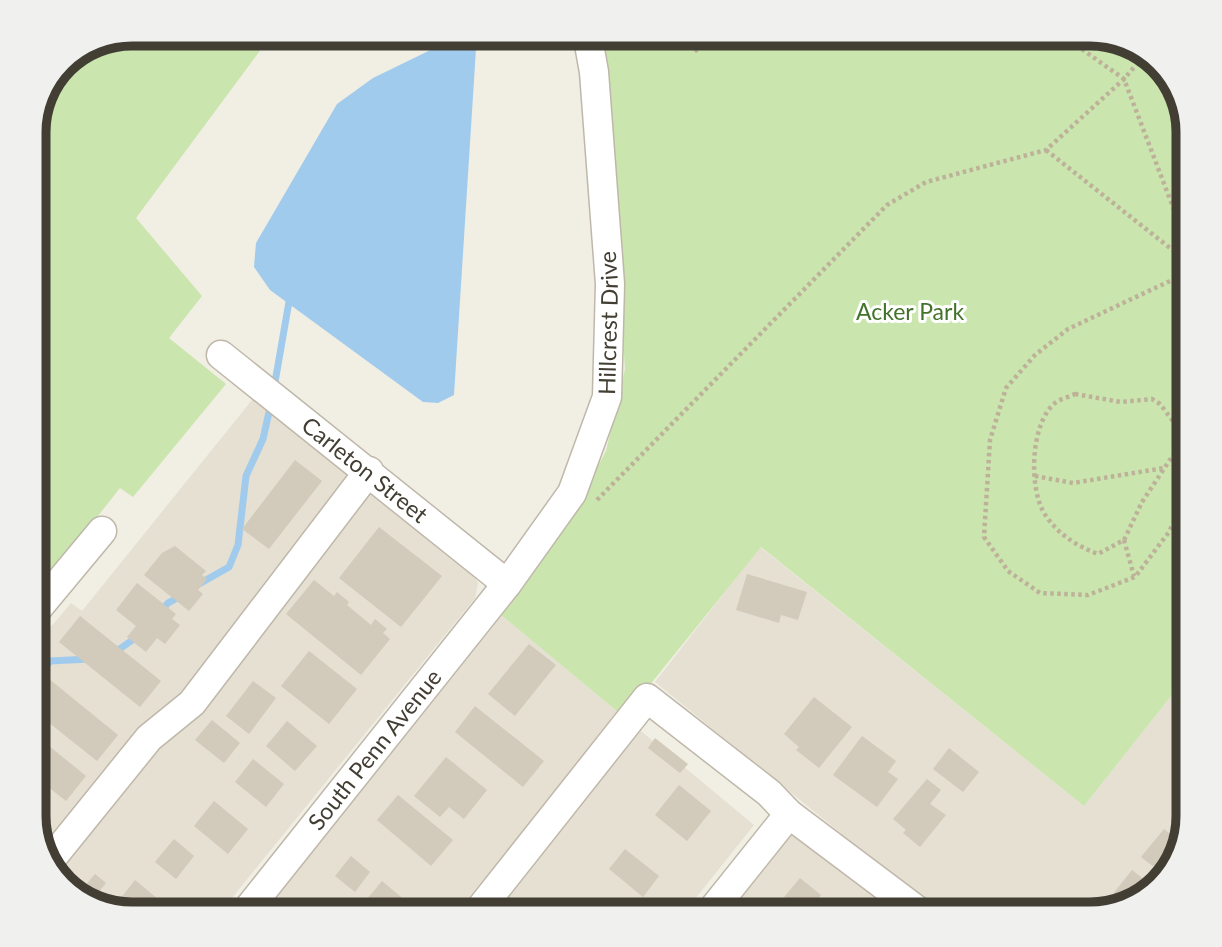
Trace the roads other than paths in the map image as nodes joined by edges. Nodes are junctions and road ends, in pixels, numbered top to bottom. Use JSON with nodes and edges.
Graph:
{"nodes":[{"id":1,"x":589,"y":46,"type":"edge"},
{"id":2,"x":221,"y":355,"type":"dead end"},
{"id":3,"x":369,"y":471,"type":"junction"},
{"id":4,"x":102,"y":531,"type":"dead end"},
{"id":5,"x":507,"y":584,"type":"junction"},
{"id":6,"x":46,"y":598,"type":"edge"},
{"id":7,"x":789,"y":814,"type":"junction"},
{"id":8,"x":55,"y":854,"type":"edge"},
{"id":9,"x":254,"y":902,"type":"edge"},
{"id":10,"x":486,"y":902,"type":"edge"},
{"id":11,"x":719,"y":902,"type":"edge"},
{"id":12,"x":906,"y":902,"type":"edge"}],
"edges":[{"from":1,"to":5,"type":"street","name":"Hillcrest Drive"},
{"from":2,"to":3,"type":"street","name":"Carleton Street"},
{"from":3,"to":5,"type":"street","name":"Carleton Street"},
{"from":3,"to":8,"type":"street"},
{"from":4,"to":6,"type":"street"},
{"from":5,"to":9,"type":"street","name":"South Penn Avenue"},
{"from":7,"to":10,"type":"street"},
{"from":7,"to":11,"type":"street"},
{"from":7,"to":12,"type":"street"}]}
